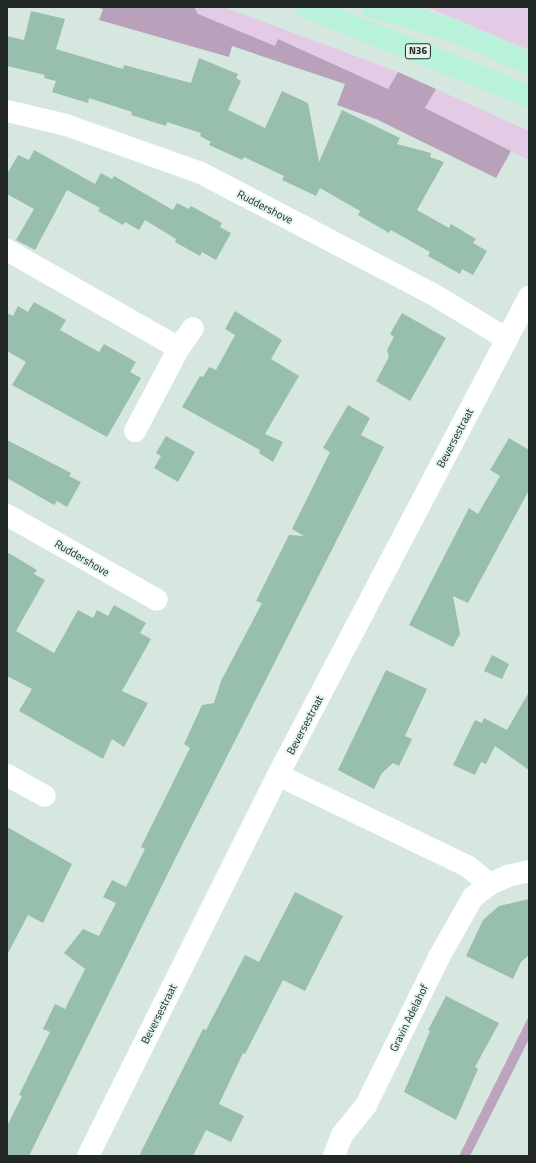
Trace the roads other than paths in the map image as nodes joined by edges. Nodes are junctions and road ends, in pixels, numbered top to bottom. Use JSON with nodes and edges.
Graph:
{"nodes":[{"id":1,"x":306,"y":7,"type":"edge"},
{"id":2,"x":373,"y":7,"type":"edge"},
{"id":3,"x":529,"y":63,"type":"edge"},
{"id":4,"x":529,"y":96,"type":"edge"},
{"id":5,"x":7,"y":111,"type":"edge"},
{"id":6,"x":7,"y":250,"type":"edge"},
{"id":7,"x":529,"y":297,"type":"edge"},
{"id":8,"x":524,"y":319,"type":"edge"},
{"id":9,"x":193,"y":328,"type":"dead end"},
{"id":10,"x":507,"y":339,"type":"junction"},
{"id":11,"x":179,"y":348,"type":"junction"},
{"id":12,"x":135,"y":431,"type":"dead end"},
{"id":13,"x":7,"y":515,"type":"edge"},
{"id":14,"x":157,"y":600,"type":"dead end"},
{"id":15,"x":7,"y":775,"type":"edge"},
{"id":16,"x":278,"y":775,"type":"junction"},
{"id":17,"x":45,"y":796,"type":"dead end"},
{"id":18,"x":529,"y":871,"type":"edge"},
{"id":19,"x":490,"y":884,"type":"junction"},
{"id":20,"x":88,"y":1156,"type":"edge"},
{"id":21,"x":334,"y":1156,"type":"edge"}],
"edges":[{"from":1,"to":4,"type":"main road","number":"N36"},
{"from":2,"to":3,"type":"main road"},
{"from":5,"to":10,"type":"street","name":"Ruddershove"},
{"from":6,"to":11,"type":"street"},
{"from":7,"to":8,"type":"street","name":"Beversestraat"},
{"from":8,"to":10,"type":"street","name":"Beversestraat"},
{"from":9,"to":11,"type":"street"},
{"from":10,"to":16,"type":"street","name":"Beversestraat"},
{"from":11,"to":12,"type":"street"},
{"from":13,"to":14,"type":"street","name":"Ruddershove"},
{"from":15,"to":17,"type":"street"},
{"from":16,"to":19,"type":"street"},
{"from":16,"to":20,"type":"street","name":"Beversestraat"},
{"from":18,"to":19,"type":"street","name":"Gravin Adelahof"},
{"from":19,"to":21,"type":"street","name":"Gravin Adelahof"}]}
